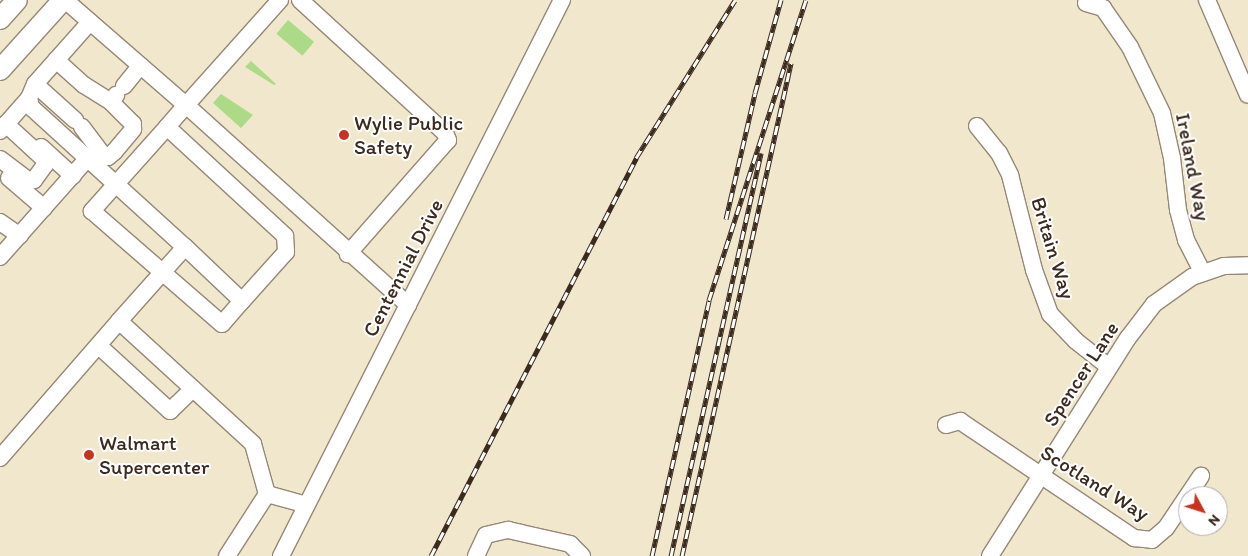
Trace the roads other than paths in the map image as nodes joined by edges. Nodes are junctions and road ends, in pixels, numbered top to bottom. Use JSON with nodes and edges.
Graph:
{"nodes":[{"id":1,"x":17,"y":0,"type":"edge"},
{"id":2,"x":64,"y":0,"type":"edge"},
{"id":3,"x":280,"y":0,"type":"edge"},
{"id":4,"x":300,"y":0,"type":"edge"},
{"id":5,"x":562,"y":0,"type":"edge"},
{"id":6,"x":1207,"y":0,"type":"edge"},
{"id":7,"x":1086,"y":3,"type":"dead end"},
{"id":8,"x":0,"y":19,"type":"edge"},
{"id":9,"x":90,"y":22,"type":"junction"},
{"id":10,"x":56,"y":60,"type":"junction"},
{"id":11,"x":140,"y":66,"type":"junction"},
{"id":12,"x":0,"y":70,"type":"edge"},
{"id":13,"x":32,"y":91,"type":"junction"},
{"id":14,"x":117,"y":94,"type":"junction"},
{"id":15,"x":1248,"y":95,"type":"edge"},
{"id":16,"x":186,"y":105,"type":"junction"},
{"id":17,"x":5,"y":125,"type":"edge"},
{"id":18,"x":977,"y":126,"type":"dead end"},
{"id":19,"x":167,"y":127,"type":"junction"},
{"id":20,"x":0,"y":159,"type":"edge"},
{"id":21,"x":87,"y":159,"type":"junction"},
{"id":22,"x":0,"y":170,"type":"edge"},
{"id":23,"x":73,"y":176,"type":"junction"},
{"id":24,"x":115,"y":185,"type":"junction"},
{"id":25,"x":44,"y":208,"type":"junction"},
{"id":26,"x":0,"y":222,"type":"edge"},
{"id":27,"x":20,"y":236,"type":"junction"},
{"id":28,"x":185,"y":247,"type":"junction"},
{"id":29,"x":348,"y":254,"type":"junction"},
{"id":30,"x":0,"y":257,"type":"edge"},
{"id":31,"x":1248,"y":265,"type":"edge"},
{"id":32,"x":164,"y":272,"type":"junction"},
{"id":33,"x":1203,"y":273,"type":"junction"},
{"id":34,"x":242,"y":300,"type":"junction"},
{"id":35,"x":408,"y":306,"type":"junction"},
{"id":36,"x":119,"y":321,"type":"junction"},
{"id":37,"x":100,"y":347,"type":"junction"},
{"id":38,"x":1109,"y":367,"type":"junction"},
{"id":39,"x":194,"y":389,"type":"junction"},
{"id":40,"x":946,"y":425,"type":"dead end"},
{"id":41,"x":0,"y":458,"type":"edge"},
{"id":42,"x":1041,"y":474,"type":"junction"},
{"id":43,"x":1201,"y":476,"type":"dead end"},
{"id":44,"x":267,"y":494,"type":"junction"},
{"id":45,"x":307,"y":505,"type":"junction"},
{"id":46,"x":228,"y":556,"type":"edge"},
{"id":47,"x":282,"y":556,"type":"edge"},
{"id":48,"x":476,"y":556,"type":"edge"},
{"id":49,"x":582,"y":556,"type":"edge"},
{"id":50,"x":990,"y":556,"type":"edge"}],
"edges":[{"from":1,"to":8,"type":"main road"},
{"from":2,"to":9,"type":"street"},
{"from":2,"to":12,"type":"main road"},
{"from":3,"to":16,"type":"street"},
{"from":4,"to":29,"type":"street"},
{"from":5,"to":35,"type":"street","name":"Centennial Drive"},
{"from":6,"to":15,"type":"street"},
{"from":7,"to":33,"type":"street","name":"Ireland Way"},
{"from":9,"to":10,"type":"street"},
{"from":9,"to":11,"type":"street"},
{"from":10,"to":13,"type":"street"},
{"from":10,"to":14,"type":"street"},
{"from":11,"to":14,"type":"street"},
{"from":11,"to":16,"type":"street"},
{"from":13,"to":14,"type":"street"},
{"from":13,"to":17,"type":"street"},
{"from":13,"to":21,"type":"street"},
{"from":16,"to":19,"type":"street"},
{"from":16,"to":29,"type":"street"},
{"from":17,"to":20,"type":"street"},
{"from":17,"to":23,"type":"street"},
{"from":18,"to":38,"type":"street","name":"Britain Way"},
{"from":19,"to":24,"type":"street"},
{"from":19,"to":34,"type":"street"},
{"from":21,"to":23,"type":"street"},
{"from":21,"to":24,"type":"street"},
{"from":22,"to":25,"type":"street"},
{"from":23,"to":25,"type":"street"},
{"from":24,"to":28,"type":"street"},
{"from":24,"to":32,"type":"street"},
{"from":25,"to":27,"type":"street"},
{"from":26,"to":27,"type":"street"},
{"from":27,"to":30,"type":"street"},
{"from":28,"to":32,"type":"street"},
{"from":28,"to":34,"type":"street"},
{"from":29,"to":35,"type":"street"},
{"from":31,"to":33,"type":"street","name":"Spencer Lane"},
{"from":32,"to":34,"type":"street"},
{"from":32,"to":36,"type":"street"},
{"from":33,"to":38,"type":"street","name":"Spencer Lane"},
{"from":35,"to":45,"type":"street","name":"Centennial Drive"},
{"from":36,"to":37,"type":"street"},
{"from":36,"to":39,"type":"street"},
{"from":37,"to":39,"type":"street"},
{"from":37,"to":41,"type":"street"},
{"from":38,"to":42,"type":"street","name":"Spencer Lane"},
{"from":39,"to":44,"type":"street"},
{"from":40,"to":42,"type":"street","name":"Scotland Way"},
{"from":42,"to":43,"type":"street","name":"Scotland Way"},
{"from":42,"to":50,"type":"street","name":"Spencer Lane"},
{"from":44,"to":45,"type":"street"},
{"from":44,"to":46,"type":"street"},
{"from":45,"to":47,"type":"street","name":"Centennial Drive"},
{"from":48,"to":49,"type":"street"}]}
